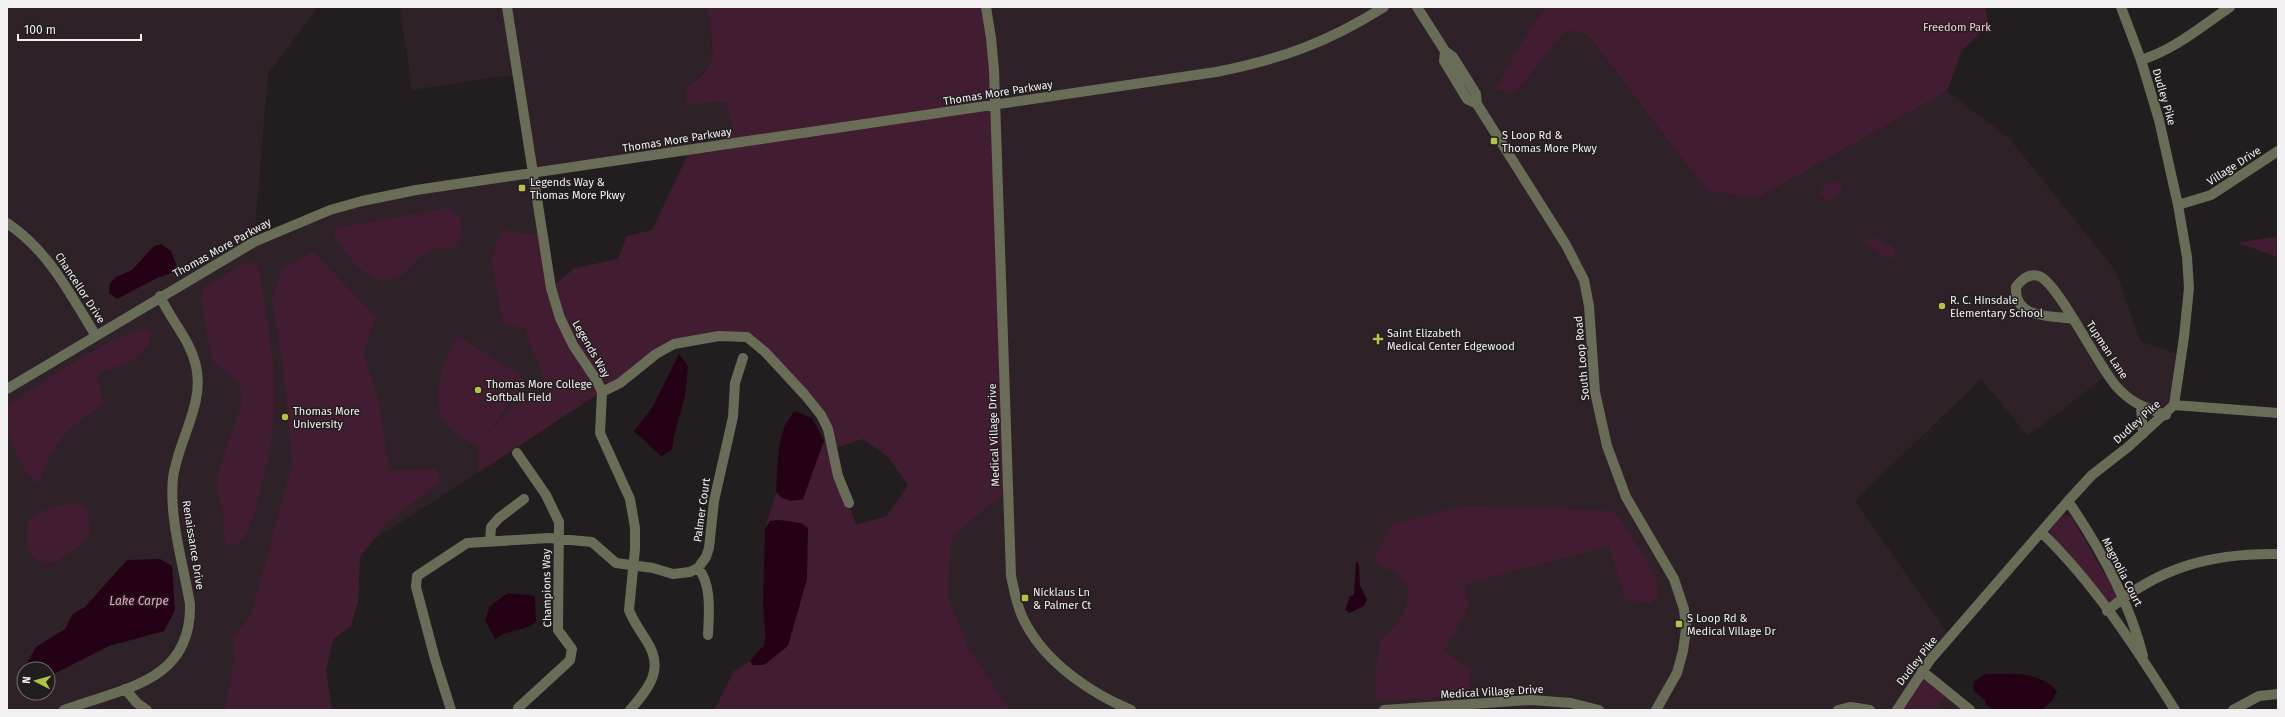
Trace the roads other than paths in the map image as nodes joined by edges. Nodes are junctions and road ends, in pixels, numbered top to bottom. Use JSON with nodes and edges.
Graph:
{"nodes":[{"id":1,"x":508,"y":7,"type":"edge"},
{"id":2,"x":986,"y":7,"type":"edge"},
{"id":3,"x":1384,"y":7,"type":"edge"},
{"id":4,"x":1417,"y":7,"type":"edge"},
{"id":5,"x":2121,"y":7,"type":"edge"},
{"id":6,"x":2230,"y":7,"type":"edge"},
{"id":7,"x":2141,"y":60,"type":"junction"},
{"id":8,"x":994,"y":105,"type":"junction"},
{"id":9,"x":2278,"y":151,"type":"edge"},
{"id":10,"x":533,"y":173,"type":"junction"},
{"id":11,"x":2178,"y":205,"type":"junction"},
{"id":12,"x":7,"y":223,"type":"edge"},
{"id":13,"x":160,"y":296,"type":"junction"},
{"id":14,"x":2073,"y":319,"type":"junction"},
{"id":15,"x":96,"y":336,"type":"junction"},
{"id":16,"x":743,"y":358,"type":"dead end"},
{"id":17,"x":7,"y":389,"type":"edge"},
{"id":18,"x":602,"y":392,"type":"junction"},
{"id":19,"x":2174,"y":405,"type":"junction"},
{"id":20,"x":2141,"y":407,"type":"junction"},
{"id":21,"x":2278,"y":413,"type":"edge"},
{"id":22,"x":2166,"y":415,"type":"junction"},
{"id":23,"x":2143,"y":434,"type":"junction"},
{"id":24,"x":517,"y":453,"type":"dead end"},
{"id":25,"x":524,"y":499,"type":"dead end"},
{"id":26,"x":2068,"y":501,"type":"junction"},
{"id":27,"x":849,"y":503,"type":"dead end"},
{"id":28,"x":2041,"y":532,"type":"junction"},
{"id":29,"x":559,"y":538,"type":"junction"},
{"id":30,"x":490,"y":541,"type":"junction"},
{"id":31,"x":2278,"y":554,"type":"edge"},
{"id":32,"x":634,"y":565,"type":"junction"},
{"id":33,"x":698,"y":568,"type":"junction"},
{"id":34,"x":2122,"y":598,"type":"junction"},
{"id":35,"x":2107,"y":611,"type":"junction"},
{"id":36,"x":708,"y":635,"type":"dead end"},
{"id":37,"x":2144,"y":660,"type":"junction"},
{"id":38,"x":1922,"y":671,"type":"junction"},
{"id":39,"x":125,"y":689,"type":"junction"},
{"id":40,"x":2278,"y":694,"type":"edge"},
{"id":41,"x":518,"y":708,"type":"dead end"},
{"id":42,"x":64,"y":710,"type":"edge"},
{"id":43,"x":146,"y":710,"type":"edge"},
{"id":44,"x":451,"y":710,"type":"edge"},
{"id":45,"x":630,"y":710,"type":"edge"},
{"id":46,"x":1131,"y":710,"type":"edge"},
{"id":47,"x":1384,"y":710,"type":"edge"},
{"id":48,"x":1599,"y":710,"type":"edge"},
{"id":49,"x":1656,"y":710,"type":"edge"},
{"id":50,"x":1838,"y":710,"type":"edge"},
{"id":51,"x":1870,"y":710,"type":"edge"},
{"id":52,"x":1897,"y":710,"type":"edge"},
{"id":53,"x":1970,"y":710,"type":"edge"},
{"id":54,"x":2175,"y":710,"type":"edge"},
{"id":55,"x":2233,"y":710,"type":"edge"}],
"edges":[{"from":1,"to":10,"type":"street","name":"Legends Way"},
{"from":2,"to":8,"type":"street","name":"Medical Village Drive"},
{"from":3,"to":8,"type":"street","name":"Thomas More Parkway"},
{"from":4,"to":49,"type":"street","name":"South Loop Road"},
{"from":5,"to":7,"type":"street","name":"Dudley Pike"},
{"from":6,"to":7,"type":"street"},
{"from":7,"to":11,"type":"street","name":"Dudley Pike"},
{"from":8,"to":10,"type":"street","name":"Thomas More Parkway"},
{"from":8,"to":46,"type":"street","name":"Medical Village Drive"},
{"from":9,"to":11,"type":"street","name":"Village Drive"},
{"from":10,"to":13,"type":"street","name":"Thomas More Parkway"},
{"from":10,"to":18,"type":"street","name":"Legends Way"},
{"from":11,"to":19,"type":"street","name":"Dudley Pike"},
{"from":12,"to":15,"type":"street","name":"Chancellor Drive"},
{"from":13,"to":15,"type":"street","name":"Thomas More Parkway"},
{"from":13,"to":39,"type":"street","name":"Renaissance Drive"},
{"from":14,"to":14,"type":"street","name":"Tupman Lane"},
{"from":14,"to":20,"type":"street","name":"Tupman Lane"},
{"from":15,"to":17,"type":"street","name":"Thomas More Parkway"},
{"from":16,"to":33,"type":"street","name":"Palmer Court"},
{"from":18,"to":27,"type":"street"},
{"from":18,"to":32,"type":"street","name":"Legends Way"},
{"from":19,"to":21,"type":"street"},
{"from":19,"to":22,"type":"street","name":"Dudley Pike"},
{"from":20,"to":22,"type":"street","name":"Tupman Lane"},
{"from":20,"to":23,"type":"street"},
{"from":22,"to":23,"type":"street","name":"Dudley Pike"},
{"from":23,"to":26,"type":"street","name":"Dudley Pike"},
{"from":24,"to":29,"type":"street","name":"Champions Way"},
{"from":25,"to":30,"type":"street"},
{"from":26,"to":28,"type":"street","name":"Dudley Pike"},
{"from":26,"to":34,"type":"street","name":"Magnolia Court"},
{"from":28,"to":35,"type":"street","name":"Magnolia Court"},
{"from":28,"to":38,"type":"street","name":"Dudley Pike"},
{"from":29,"to":30,"type":"street"},
{"from":29,"to":32,"type":"street"},
{"from":29,"to":41,"type":"street","name":"Champions Way"},
{"from":30,"to":44,"type":"street"},
{"from":31,"to":34,"type":"street"},
{"from":32,"to":33,"type":"street"},
{"from":32,"to":45,"type":"street","name":"Legends Way"},
{"from":33,"to":36,"type":"street"},
{"from":34,"to":35,"type":"street"},
{"from":34,"to":37,"type":"street","name":"Magnolia Court"},
{"from":35,"to":37,"type":"street","name":"Magnolia Court"},
{"from":37,"to":54,"type":"street","name":"Magnolia Court"},
{"from":38,"to":52,"type":"street","name":"Dudley Pike"},
{"from":38,"to":53,"type":"street"},
{"from":39,"to":42,"type":"street","name":"Renaissance Drive"},
{"from":39,"to":43,"type":"street"},
{"from":40,"to":55,"type":"street"},
{"from":47,"to":48,"type":"street","name":"Medical Village Drive"},
{"from":50,"to":51,"type":"street"}]}
